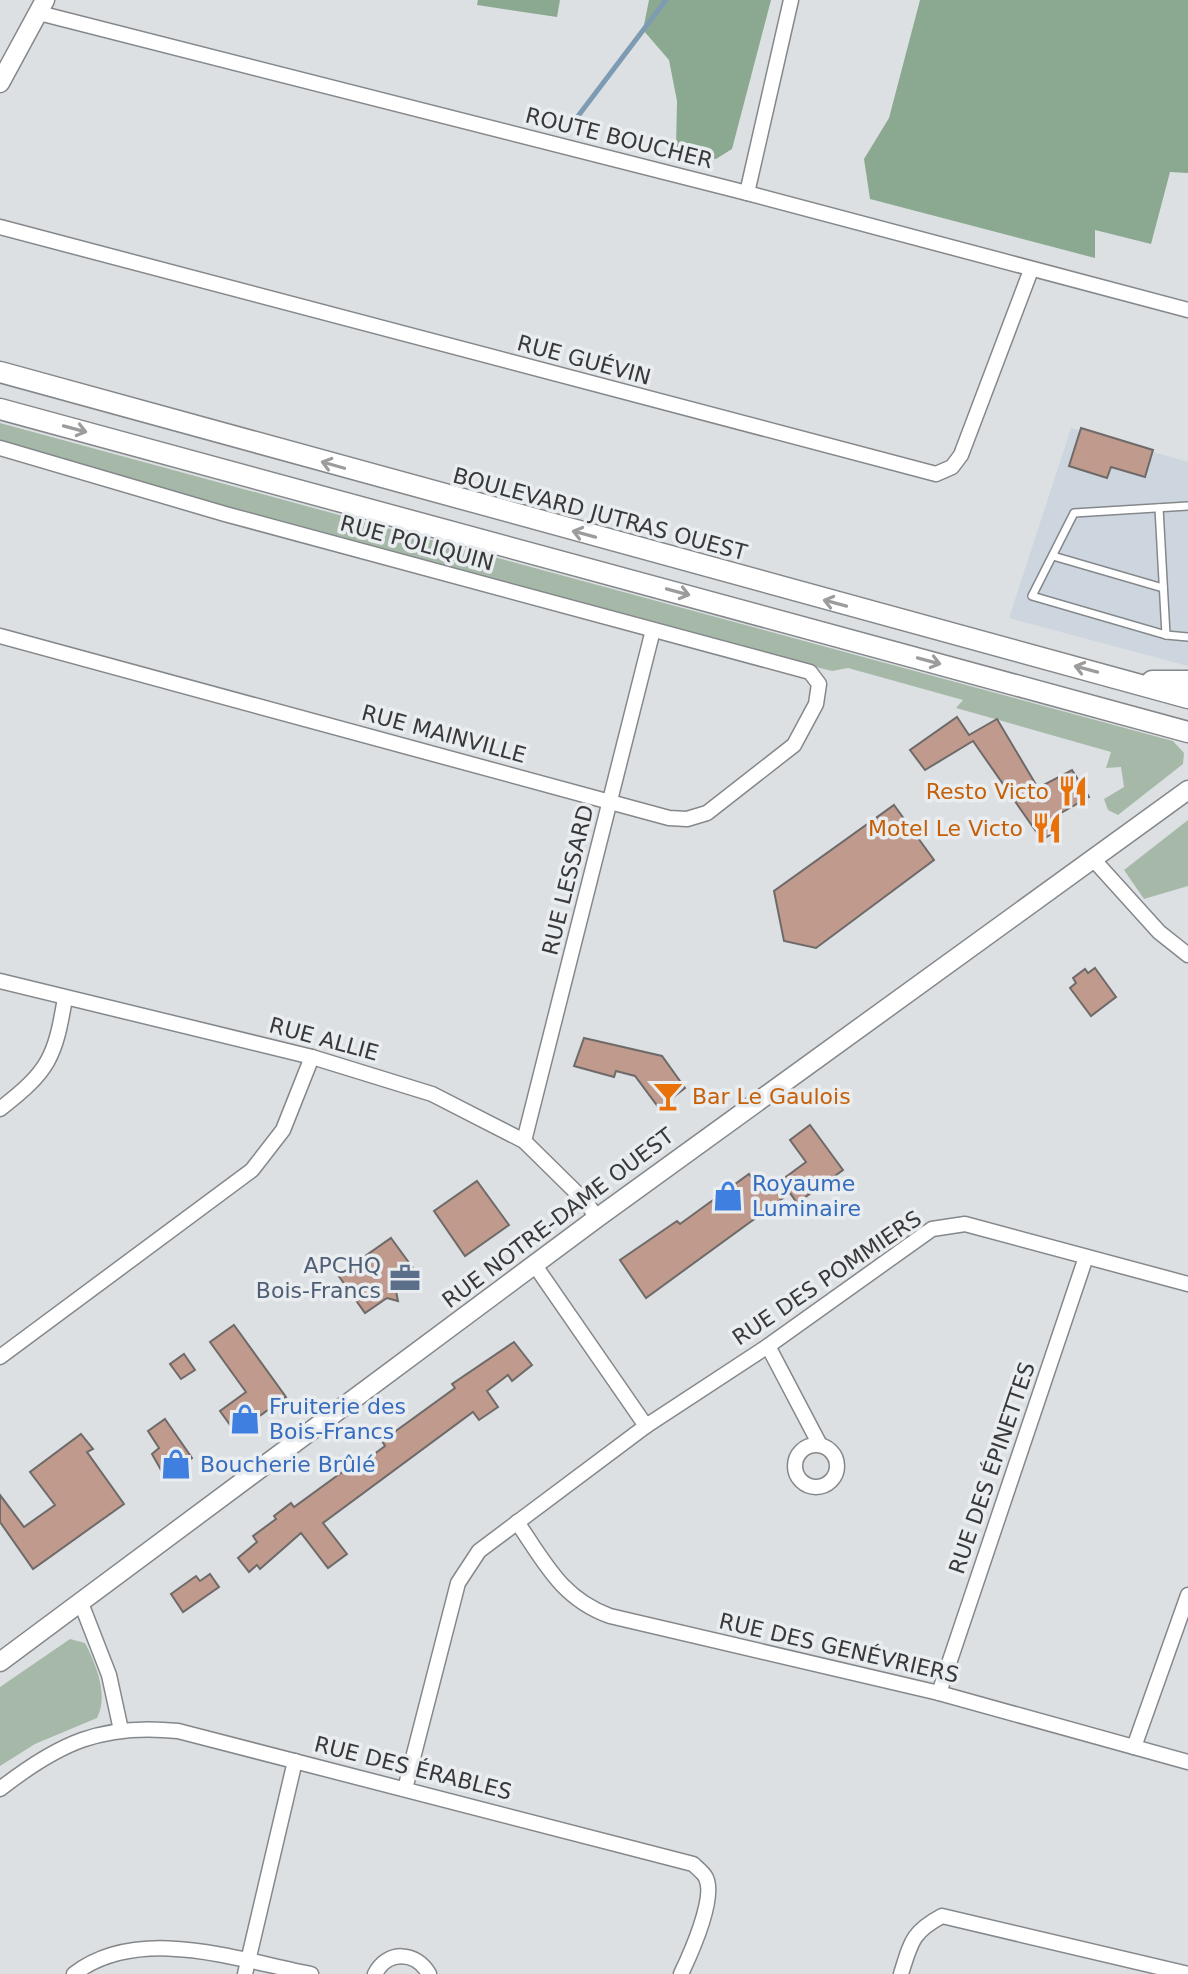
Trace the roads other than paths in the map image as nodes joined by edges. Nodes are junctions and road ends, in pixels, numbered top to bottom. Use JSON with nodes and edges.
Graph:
{"nodes":[{"id":1,"x":791,"y":0,"type":"edge"},
{"id":2,"x":42,"y":6,"type":"edge"},
{"id":3,"x":0,"y":83,"type":"edge"},
{"id":4,"x":747,"y":193,"type":"junction"},
{"id":5,"x":0,"y":227,"type":"edge"},
{"id":6,"x":1031,"y":270,"type":"junction"},
{"id":7,"x":1188,"y":310,"type":"edge"},
{"id":8,"x":0,"y":372,"type":"edge"},
{"id":9,"x":0,"y":409,"type":"edge"},
{"id":10,"x":0,"y":448,"type":"edge"},
{"id":11,"x":1188,"y":506,"type":"edge"},
{"id":12,"x":1159,"y":508,"type":"junction"},
{"id":13,"x":1053,"y":556,"type":"junction"},
{"id":14,"x":1163,"y":588,"type":"junction"},
{"id":15,"x":653,"y":630,"type":"junction"},
{"id":16,"x":1166,"y":635,"type":"junction"},
{"id":17,"x":0,"y":636,"type":"edge"},
{"id":18,"x":1188,"y":637,"type":"edge"},
{"id":19,"x":1126,"y":681,"type":"junction"},
{"id":20,"x":1188,"y":681,"type":"edge"},
{"id":21,"x":819,"y":684,"type":"joint"},
{"id":22,"x":1188,"y":698,"type":"edge"},
{"id":23,"x":1188,"y":732,"type":"edge"},
{"id":24,"x":1188,"y":790,"type":"edge"},
{"id":25,"x":610,"y":802,"type":"junction"},
{"id":26,"x":1093,"y":859,"type":"junction"},
{"id":27,"x":1188,"y":955,"type":"edge"},
{"id":28,"x":0,"y":981,"type":"edge"},
{"id":29,"x":65,"y":998,"type":"junction"},
{"id":30,"x":312,"y":1057,"type":"junction"},
{"id":31,"x":0,"y":1109,"type":"edge"},
{"id":32,"x":524,"y":1141,"type":"junction"},
{"id":33,"x":597,"y":1218,"type":"junction"},
{"id":34,"x":1086,"y":1257,"type":"junction"},
{"id":35,"x":534,"y":1264,"type":"junction"},
{"id":36,"x":1188,"y":1284,"type":"edge"},
{"id":37,"x":768,"y":1346,"type":"junction"},
{"id":38,"x":0,"y":1357,"type":"edge"},
{"id":39,"x":646,"y":1426,"type":"junction"},
{"id":40,"x":820,"y":1445,"type":"dead end"},
{"id":41,"x":517,"y":1522,"type":"junction"},
{"id":42,"x":1188,"y":1595,"type":"edge"},
{"id":43,"x":81,"y":1603,"type":"junction"},
{"id":44,"x":0,"y":1662,"type":"edge"},
{"id":45,"x":939,"y":1693,"type":"junction"},
{"id":46,"x":121,"y":1730,"type":"junction"},
{"id":47,"x":1134,"y":1747,"type":"junction"},
{"id":48,"x":295,"y":1761,"type":"junction"},
{"id":49,"x":1188,"y":1762,"type":"edge"},
{"id":50,"x":0,"y":1789,"type":"edge"},
{"id":51,"x":405,"y":1789,"type":"junction"},
{"id":52,"x":1136,"y":1967,"type":"edge"},
{"id":53,"x":246,"y":1968,"type":"edge"},
{"id":54,"x":74,"y":1974,"type":"edge"},
{"id":55,"x":311,"y":1974,"type":"edge"},
{"id":56,"x":375,"y":1974,"type":"edge"},
{"id":57,"x":429,"y":1974,"type":"edge"},
{"id":58,"x":681,"y":1974,"type":"edge"},
{"id":59,"x":901,"y":1974,"type":"edge"},
{"id":60,"x":1188,"y":1974,"type":"edge"}],
"edges":[{"from":1,"to":4,"type":"street"},
{"from":2,"to":3,"type":"street"},
{"from":2,"to":4,"type":"street","name":"ROUTE BOUCHER"},
{"from":4,"to":6,"type":"street","name":"ROUTE BOUCHER"},
{"from":5,"to":6,"type":"street","name":"RUE GUÉVIN"},
{"from":6,"to":7,"type":"street","name":"ROUTE BOUCHER"},
{"from":19,"to":8,"type":"main road","name":"BOULEVARD JUTRAS OUEST","one_way":true},
{"from":9,"to":23,"type":"main road","one_way":true},
{"from":10,"to":15,"type":"street","name":"RUE POLIQUIN"},
{"from":11,"to":12,"type":"lane"},
{"from":12,"to":13,"type":"lane"},
{"from":12,"to":14,"type":"lane"},
{"from":13,"to":14,"type":"lane"},
{"from":13,"to":16,"type":"lane"},
{"from":14,"to":16,"type":"lane"},
{"from":15,"to":21,"type":"street","name":"RUE POLIQUIN"},
{"from":15,"to":25,"type":"street","name":"RUE LESSARD"},
{"from":16,"to":18,"type":"lane"},
{"from":17,"to":25,"type":"street","name":"RUE MAINVILLE"},
{"from":19,"to":20,"type":"main road"},
{"from":19,"to":22,"type":"main road","name":"BOULEVARD JUTRAS OUEST"},
{"from":21,"to":25,"type":"street","name":"RUE MAINVILLE"},
{"from":24,"to":26,"type":"street","name":"RUE NOTRE-DAME OUEST"},
{"from":25,"to":32,"type":"street","name":"RUE LESSARD"},
{"from":26,"to":27,"type":"street"},
{"from":26,"to":33,"type":"street","name":"RUE NOTRE-DAME OUEST"},
{"from":28,"to":29,"type":"street","name":"RUE ALLIE"},
{"from":29,"to":30,"type":"street","name":"RUE ALLIE"},
{"from":29,"to":31,"type":"street"},
{"from":30,"to":32,"type":"street","name":"RUE ALLIE"},
{"from":30,"to":38,"type":"street"},
{"from":32,"to":33,"type":"street","name":"RUE ALLIE"},
{"from":33,"to":35,"type":"street","name":"RUE NOTRE-DAME OUEST"},
{"from":34,"to":36,"type":"street","name":"RUE DES POMMIERS"},
{"from":34,"to":37,"type":"street","name":"RUE DES POMMIERS"},
{"from":34,"to":45,"type":"street","name":"RUE DES ÉPINETTES"},
{"from":35,"to":39,"type":"street"},
{"from":35,"to":43,"type":"street","name":"RUE NOTRE-DAME OUEST"},
{"from":37,"to":39,"type":"street","name":"RUE DES POMMIERS"},
{"from":37,"to":40,"type":"street"},
{"from":39,"to":41,"type":"street","name":"RUE DES POMMIERS"},
{"from":41,"to":45,"type":"street","name":"RUE DES GENÉVRIERS"},
{"from":41,"to":51,"type":"street","name":"RUE DES POMMIERS"},
{"from":42,"to":47,"type":"street"},
{"from":43,"to":44,"type":"street","name":"RUE NOTRE-DAME OUEST"},
{"from":43,"to":46,"type":"street"},
{"from":45,"to":47,"type":"street","name":"RUE DES GENÉVRIERS"},
{"from":46,"to":48,"type":"street","name":"RUE DES ÉRABLES"},
{"from":46,"to":50,"type":"street","name":"RUE DES ÉRABLES"},
{"from":47,"to":49,"type":"street","name":"RUE DES GENÉVRIERS"},
{"from":48,"to":51,"type":"street","name":"RUE DES ÉRABLES"},
{"from":48,"to":53,"type":"street"},
{"from":51,"to":58,"type":"street","name":"RUE DES ÉRABLES"},
{"from":52,"to":59,"type":"street"},
{"from":52,"to":60,"type":"street"},
{"from":53,"to":54,"type":"street"},
{"from":53,"to":55,"type":"street"},
{"from":56,"to":57,"type":"street"}]}
